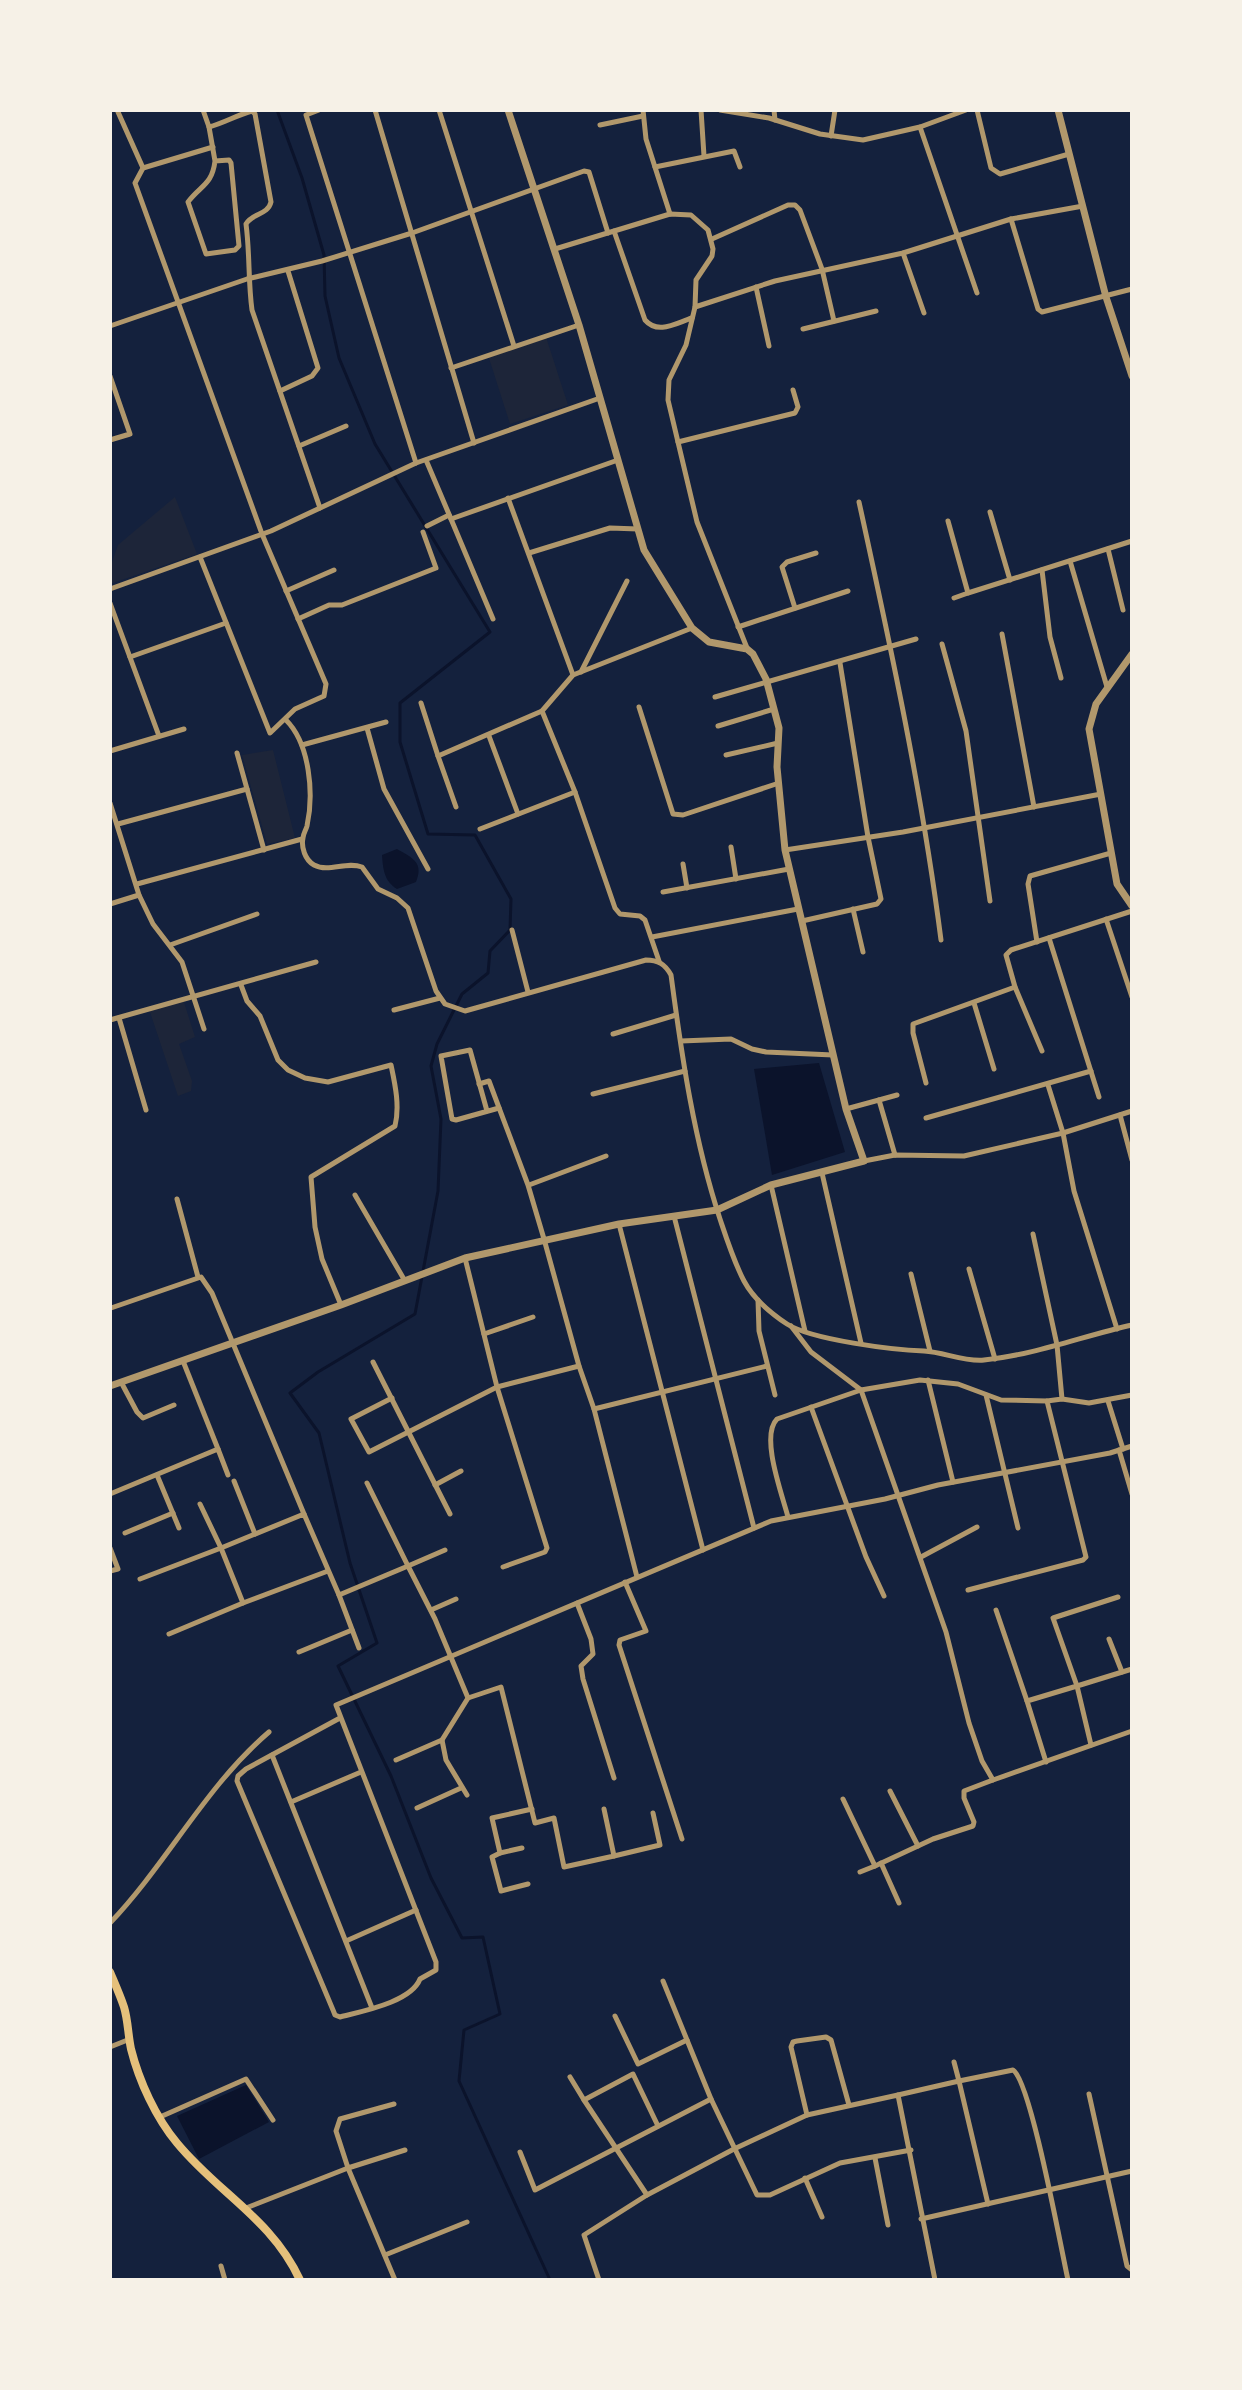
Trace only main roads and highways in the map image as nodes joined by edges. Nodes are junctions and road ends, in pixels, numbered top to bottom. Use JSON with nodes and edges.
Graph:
{"nodes":[{"id":1,"x":110,"y":1972,"type":"edge"},
{"id":2,"x":300,"y":2280,"type":"edge"}],
"edges":[{"from":1,"to":2,"type":"main road"}]}
